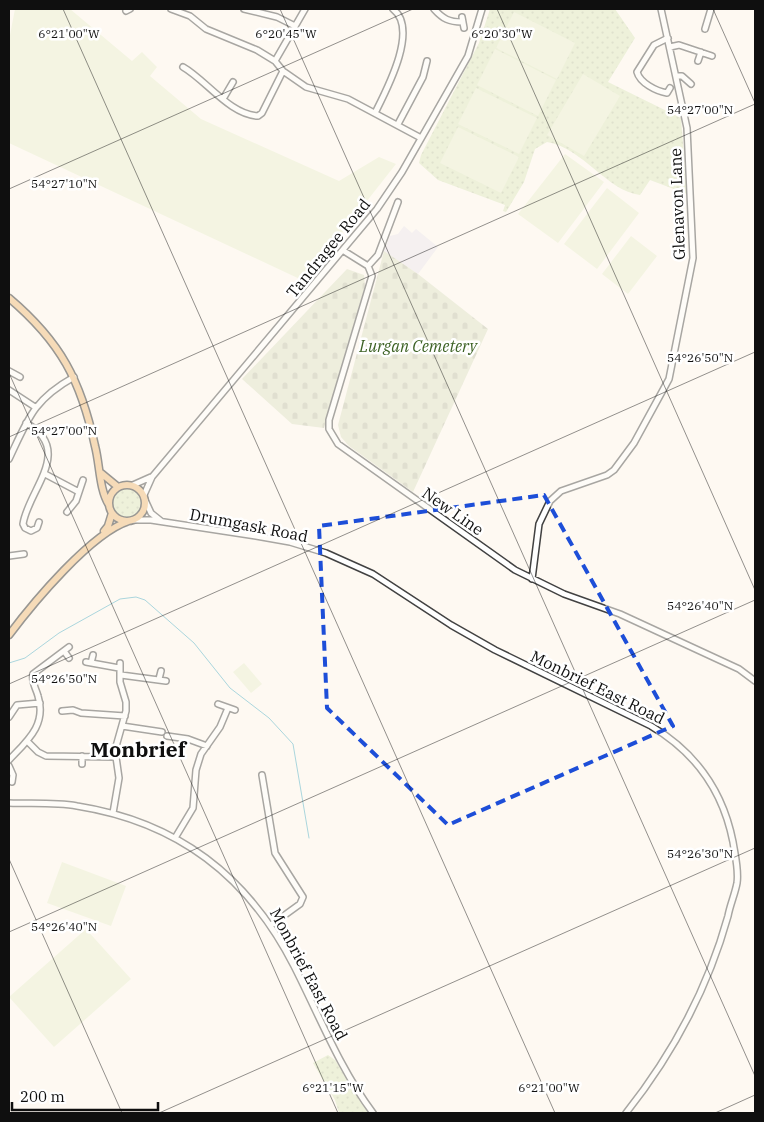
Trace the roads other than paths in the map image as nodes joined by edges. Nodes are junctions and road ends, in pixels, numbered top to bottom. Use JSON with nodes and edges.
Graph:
{"nodes":[{"id":1,"x":171,"y":9,"type":"edge"},
{"id":2,"x":244,"y":9,"type":"edge"},
{"id":3,"x":304,"y":9,"type":"edge"},
{"id":4,"x":393,"y":9,"type":"edge"},
{"id":5,"x":434,"y":9,"type":"edge"},
{"id":6,"x":482,"y":9,"type":"edge"},
{"id":7,"x":662,"y":9,"type":"edge"},
{"id":8,"x":711,"y":9,"type":"edge"},
{"id":9,"x":295,"y":26,"type":"junction"},
{"id":10,"x":464,"y":28,"type":"dead end"},
{"id":11,"x":705,"y":29,"type":"dead end"},
{"id":12,"x":668,"y":38,"type":"junction"},
{"id":13,"x":670,"y":47,"type":"junction"},
{"id":14,"x":701,"y":52,"type":"junction"},
{"id":15,"x":712,"y":56,"type":"dead end"},
{"id":16,"x":275,"y":61,"type":"junction"},
{"id":17,"x":698,"y":61,"type":"dead end"},
{"id":18,"x":195,"y":64,"type":"dead end"},
{"id":19,"x":183,"y":66,"type":"dead end"},
{"id":20,"x":433,"y":68,"type":"dead end"},
{"id":21,"x":191,"y":71,"type":"junction"},
{"id":22,"x":283,"y":71,"type":"junction"},
{"id":23,"x":677,"y":76,"type":"junction"},
{"id":24,"x":233,"y":82,"type":"dead end"},
{"id":25,"x":691,"y":84,"type":"dead end"},
{"id":26,"x":670,"y":88,"type":"dead end"},
{"id":27,"x":223,"y":99,"type":"junction"},
{"id":28,"x":375,"y":113,"type":"junction"},
{"id":29,"x":398,"y":124,"type":"junction"},
{"id":30,"x":422,"y":138,"type":"junction"},
{"id":31,"x":398,"y":202,"type":"dead end"},
{"id":32,"x":344,"y":251,"type":"junction"},
{"id":33,"x":368,"y":266,"type":"junction"},
{"id":34,"x":9,"y":298,"type":"edge"},
{"id":35,"x":9,"y":371,"type":"edge"},
{"id":36,"x":20,"y":377,"type":"dead end"},
{"id":37,"x":74,"y":377,"type":"junction"},
{"id":38,"x":9,"y":390,"type":"edge"},
{"id":39,"x":35,"y":407,"type":"junction"},
{"id":40,"x":26,"y":423,"type":"junction"},
{"id":41,"x":9,"y":459,"type":"edge"},
{"id":42,"x":101,"y":473,"type":"junction"},
{"id":43,"x":45,"y":474,"type":"junction"},
{"id":44,"x":152,"y":477,"type":"junction"},
{"id":45,"x":83,"y":480,"type":"dead end"},
{"id":46,"x":132,"y":485,"type":"junction"},
{"id":47,"x":118,"y":487,"type":"junction"},
{"id":48,"x":79,"y":492,"type":"junction"},
{"id":49,"x":145,"y":498,"type":"junction"},
{"id":50,"x":109,"y":505,"type":"junction"},
{"id":51,"x":67,"y":512,"type":"dead end"},
{"id":52,"x":112,"y":513,"type":"junction"},
{"id":53,"x":131,"y":520,"type":"junction"},
{"id":54,"x":39,"y":522,"type":"dead end"},
{"id":55,"x":165,"y":522,"type":"junction"},
{"id":56,"x":100,"y":536,"type":"junction"},
{"id":57,"x":24,"y":554,"type":"dead end"},
{"id":58,"x":9,"y":556,"type":"edge"},
{"id":59,"x":532,"y":579,"type":"junction"},
{"id":60,"x":382,"y":580,"type":"joint"},
{"id":61,"x":9,"y":635,"type":"edge"},
{"id":62,"x":69,"y":647,"type":"dead end"},
{"id":63,"x":64,"y":651,"type":"junction"},
{"id":64,"x":93,"y":655,"type":"dead end"},
{"id":65,"x":69,"y":658,"type":"dead end"},
{"id":66,"x":161,"y":671,"type":"dead end"},
{"id":67,"x":121,"y":676,"type":"junction"},
{"id":68,"x":160,"y":680,"type":"junction"},
{"id":69,"x":166,"y":681,"type":"dead end"},
{"id":70,"x":755,"y":681,"type":"edge"},
{"id":71,"x":40,"y":704,"type":"junction"},
{"id":72,"x":218,"y":704,"type":"dead end"},
{"id":73,"x":228,"y":708,"type":"junction"},
{"id":74,"x":235,"y":710,"type":"dead end"},
{"id":75,"x":62,"y":711,"type":"dead end"},
{"id":76,"x":125,"y":716,"type":"junction"},
{"id":77,"x":9,"y":717,"type":"edge"},
{"id":78,"x":122,"y":726,"type":"junction"},
{"id":79,"x":174,"y":729,"type":"dead end"},
{"id":80,"x":162,"y":732,"type":"dead end"},
{"id":81,"x":28,"y":742,"type":"junction"},
{"id":82,"x":207,"y":746,"type":"junction"},
{"id":83,"x":82,"y":756,"type":"junction"},
{"id":84,"x":116,"y":757,"type":"junction"},
{"id":85,"x":9,"y":760,"type":"edge"},
{"id":86,"x":82,"y":764,"type":"dead end"},
{"id":87,"x":9,"y":766,"type":"edge"},
{"id":88,"x":262,"y":775,"type":"dead end"},
{"id":89,"x":12,"y":782,"type":"dead end"},
{"id":90,"x":9,"y":804,"type":"edge"},
{"id":91,"x":112,"y":813,"type":"junction"},
{"id":92,"x":175,"y":838,"type":"junction"},
{"id":93,"x":271,"y":925,"type":"junction"},
{"id":94,"x":373,"y":1113,"type":"edge"},
{"id":95,"x":626,"y":1113,"type":"edge"}],
"edges":[{"from":1,"to":16,"type":"street"},
{"from":2,"to":9,"type":"street"},
{"from":3,"to":9,"type":"street"},
{"from":4,"to":28,"type":"street"},
{"from":5,"to":10,"type":"street"},
{"from":6,"to":30,"type":"street","name":"Tandragee Road"},
{"from":7,"to":12,"type":"street","name":"Glenavon Lane"},
{"from":8,"to":11,"type":"street"},
{"from":9,"to":16,"type":"street"},
{"from":12,"to":13,"type":"street","name":"Glenavon Lane"},
{"from":12,"to":26,"type":"street"},
{"from":13,"to":14,"type":"street"},
{"from":13,"to":23,"type":"street","name":"Glenavon Lane"},
{"from":14,"to":15,"type":"street"},
{"from":14,"to":17,"type":"street"},
{"from":16,"to":22,"type":"street"},
{"from":18,"to":21,"type":"street"},
{"from":19,"to":21,"type":"street"},
{"from":20,"to":29,"type":"street"},
{"from":21,"to":27,"type":"street"},
{"from":22,"to":27,"type":"street"},
{"from":22,"to":28,"type":"street"},
{"from":23,"to":25,"type":"street"},
{"from":23,"to":59,"type":"street","name":"Glenavon Lane"},
{"from":24,"to":27,"type":"street"},
{"from":28,"to":29,"type":"street"},
{"from":29,"to":30,"type":"street"},
{"from":30,"to":32,"type":"street","name":"Tandragee Road"},
{"from":31,"to":33,"type":"street"},
{"from":32,"to":33,"type":"street"},
{"from":32,"to":44,"type":"street","name":"Tandragee Road"},
{"from":33,"to":59,"type":"street","name":"New Line"},
{"from":34,"to":37,"type":"main road"},
{"from":35,"to":36,"type":"street"},
{"from":37,"to":39,"type":"street"},
{"from":37,"to":42,"type":"main road"},
{"from":38,"to":39,"type":"street"},
{"from":39,"to":40,"type":"street"},
{"from":40,"to":41,"type":"street"},
{"from":40,"to":43,"type":"street"},
{"from":42,"to":47,"type":"main road"},
{"from":42,"to":50,"type":"main road"},
{"from":43,"to":48,"type":"street"},
{"from":43,"to":54,"type":"street"},
{"from":44,"to":46,"type":"street","name":"Tandragee Road"},
{"from":44,"to":49,"type":"street","name":"Tandragee Road"},
{"from":45,"to":48,"type":"street"},
{"from":46,"to":47,"type":"main road"},
{"from":46,"to":49,"type":"main road"},
{"from":47,"to":50,"type":"main road"},
{"from":48,"to":51,"type":"street"},
{"from":49,"to":53,"type":"main road"},
{"from":49,"to":55,"type":"street"},
{"from":50,"to":52,"type":"main road"},
{"from":52,"to":53,"type":"main road"},
{"from":52,"to":56,"type":"main road"},
{"from":53,"to":55,"type":"street","name":"Drumgask Road"},
{"from":53,"to":56,"type":"main road"},
{"from":55,"to":60,"type":"street","name":"Drumgask Road"},
{"from":56,"to":61,"type":"main road"},
{"from":57,"to":58,"type":"street"},
{"from":59,"to":70,"type":"street","name":"New Line"},
{"from":60,"to":95,"type":"street","name":"Monbrief East Road"},
{"from":62,"to":63,"type":"street"},
{"from":63,"to":65,"type":"street"},
{"from":63,"to":71,"type":"street"},
{"from":64,"to":67,"type":"street"},
{"from":66,"to":68,"type":"street"},
{"from":67,"to":68,"type":"street"},
{"from":67,"to":76,"type":"street"},
{"from":68,"to":69,"type":"street"},
{"from":71,"to":77,"type":"street"},
{"from":71,"to":81,"type":"street"},
{"from":72,"to":73,"type":"street"},
{"from":73,"to":74,"type":"street"},
{"from":73,"to":82,"type":"street"},
{"from":75,"to":76,"type":"street"},
{"from":76,"to":78,"type":"street"},
{"from":78,"to":80,"type":"street"},
{"from":78,"to":84,"type":"street"},
{"from":79,"to":82,"type":"street"},
{"from":81,"to":83,"type":"street"},
{"from":81,"to":85,"type":"street"},
{"from":82,"to":92,"type":"street"},
{"from":83,"to":84,"type":"street"},
{"from":83,"to":86,"type":"street"},
{"from":84,"to":91,"type":"street"},
{"from":87,"to":89,"type":"street"},
{"from":88,"to":93,"type":"street"},
{"from":90,"to":91,"type":"street","name":"Monbrief East Road"},
{"from":91,"to":92,"type":"street","name":"Monbrief East Road"},
{"from":92,"to":93,"type":"street","name":"Monbrief East Road"},
{"from":93,"to":94,"type":"street","name":"Monbrief East Road"}]}
